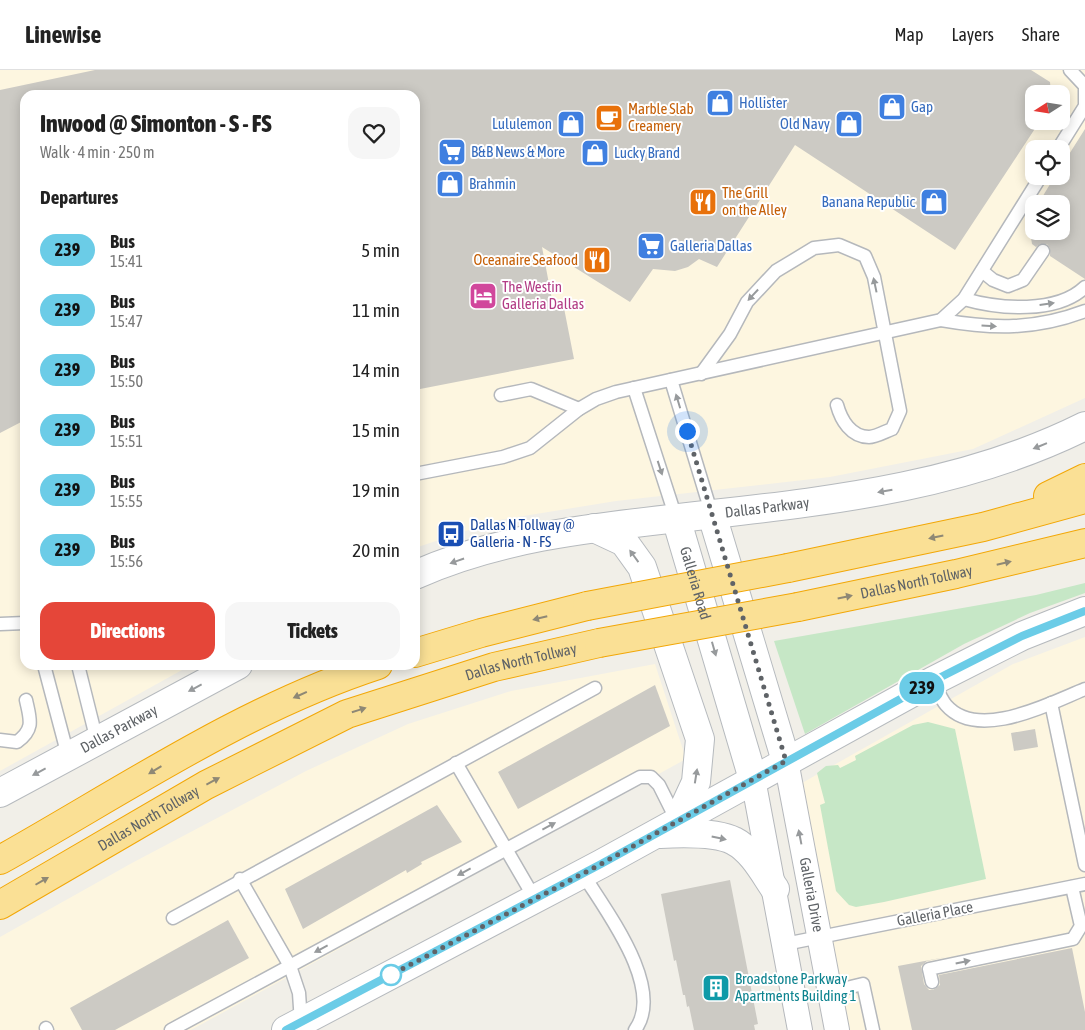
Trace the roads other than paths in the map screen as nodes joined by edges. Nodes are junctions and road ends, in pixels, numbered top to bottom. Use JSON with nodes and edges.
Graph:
{"nodes":[{"id":1,"x":1070,"y":70,"type":"edge"},
{"id":2,"x":1064,"y":140,"type":"edge"},
{"id":3,"x":1035,"y":185,"type":"edge"},
{"id":4,"x":1043,"y":251,"type":"dead end"},
{"id":5,"x":982,"y":271,"type":"junction"},
{"id":6,"x":1085,"y":287,"type":"edge"},
{"id":7,"x":964,"y":299,"type":"junction"},
{"id":8,"x":1085,"y":311,"type":"edge"},
{"id":9,"x":941,"y":320,"type":"junction"},
{"id":10,"x":885,"y":332,"type":"junction"},
{"id":11,"x":701,"y":374,"type":"junction"},
{"id":12,"x":672,"y":380,"type":"junction"},
{"id":13,"x":634,"y":388,"type":"junction"},
{"id":14,"x":501,"y":395,"type":"dead end"},
{"id":15,"x":837,"y":405,"type":"dead end"},
{"id":16,"x":578,"y":409,"type":"junction"},
{"id":17,"x":1085,"y":426,"type":"edge"},
{"id":18,"x":420,"y":473,"type":"edge"},
{"id":19,"x":1085,"y":478,"type":"edge"},
{"id":20,"x":1085,"y":498,"type":"edge"},
{"id":21,"x":712,"y":515,"type":"junction"},
{"id":22,"x":676,"y":518,"type":"junction"},
{"id":23,"x":983,"y":527,"type":"junction"},
{"id":24,"x":594,"y":528,"type":"junction"},
{"id":25,"x":1085,"y":542,"type":"edge"},
{"id":26,"x":1085,"y":554,"type":"edge"},
{"id":27,"x":1041,"y":555,"type":"junction"},
{"id":28,"x":420,"y":573,"type":"edge"},
{"id":29,"x":1085,"y":611,"type":"edge"},
{"id":30,"x":20,"y":623,"type":"edge"},
{"id":31,"x":0,"y":624,"type":"edge"},
{"id":32,"x":420,"y":651,"type":"edge"},
{"id":33,"x":45,"y":670,"type":"edge"},
{"id":34,"x":79,"y":670,"type":"edge"},
{"id":35,"x":229,"y":670,"type":"edge"},
{"id":36,"x":362,"y":670,"type":"edge"},
{"id":37,"x":933,"y":681,"type":"junction"},
{"id":38,"x":595,"y":688,"type":"dead end"},
{"id":39,"x":1085,"y":689,"type":"edge"},
{"id":40,"x":26,"y":700,"type":"dead end"},
{"id":41,"x":1051,"y":703,"type":"junction"},
{"id":42,"x":0,"y":740,"type":"edge"},
{"id":43,"x":97,"y":741,"type":"junction"},
{"id":44,"x":68,"y":756,"type":"junction"},
{"id":45,"x":786,"y":761,"type":"junction"},
{"id":46,"x":456,"y":763,"type":"junction"},
{"id":47,"x":753,"y":779,"type":"junction"},
{"id":48,"x":0,"y":793,"type":"edge"},
{"id":49,"x":678,"y":821,"type":"junction"},
{"id":50,"x":654,"y":835,"type":"junction"},
{"id":51,"x":1082,"y":837,"type":"edge"},
{"id":52,"x":507,"y":849,"type":"junction"},
{"id":53,"x":0,"y":860,"type":"edge"},
{"id":54,"x":1085,"y":865,"type":"edge"},
{"id":55,"x":583,"y":874,"type":"junction"},
{"id":56,"x":240,"y":879,"type":"junction"},
{"id":57,"x":1079,"y":886,"type":"edge"},
{"id":58,"x":774,"y":889,"type":"junction"},
{"id":59,"x":535,"y":899,"type":"junction"},
{"id":60,"x":0,"y":905,"type":"edge"},
{"id":61,"x":173,"y":918,"type":"dead end"},
{"id":62,"x":819,"y":936,"type":"junction"},
{"id":63,"x":785,"y":944,"type":"junction"},
{"id":64,"x":290,"y":966,"type":"junction"},
{"id":65,"x":932,"y":982,"type":"dead end"},
{"id":66,"x":830,"y":992,"type":"junction"},
{"id":67,"x":297,"y":1027,"type":"edge"},
{"id":68,"x":171,"y":1030,"type":"edge"},
{"id":69,"x":635,"y":1030,"type":"edge"},
{"id":70,"x":800,"y":1030,"type":"edge"},
{"id":71,"x":837,"y":1030,"type":"edge"},
{"id":72,"x":873,"y":1030,"type":"edge"}],
"edges":[{"from":1,"to":2,"type":"lane"},
{"from":3,"to":5,"type":"lane"},
{"from":4,"to":5,"type":"lane"},
{"from":5,"to":7,"type":"lane"},
{"from":7,"to":6,"type":"lane","one_way":true},
{"from":7,"to":9,"type":"lane"},
{"from":9,"to":8,"type":"lane","one_way":true},
{"from":9,"to":10,"type":"lane"},
{"from":10,"to":11,"type":"lane"},
{"from":10,"to":11,"type":"lane","one_way":true},
{"from":10,"to":15,"type":"lane"},
{"from":11,"to":12,"type":"lane"},
{"from":12,"to":13,"type":"lane"},
{"from":21,"to":12,"type":"lane","one_way":true},
{"from":13,"to":16,"type":"lane"},
{"from":13,"to":22,"type":"lane","name":"Galleria Road","one_way":true},
{"from":14,"to":16,"type":"lane"},
{"from":16,"to":18,"type":"lane"},
{"from":17,"to":21,"type":"main road","name":"Dallas Parkway","one_way":true},
{"from":19,"to":23,"type":"highway"},
{"from":20,"to":23,"type":"highway"},
{"from":21,"to":22,"type":"main road","name":"Dallas Parkway"},
{"from":21,"to":45,"type":"main road"},
{"from":22,"to":24,"type":"main road","name":"Dallas Parkway"},
{"from":22,"to":47,"type":"main road","name":"Galleria Road","one_way":true},
{"from":23,"to":32,"type":"highway","one_way":true,"bridge":true},
{"from":24,"to":28,"type":"main road","name":"Dallas Parkway","one_way":true},
{"from":49,"to":24,"type":"main road","one_way":true},
{"from":25,"to":27,"type":"highway","name":"Dallas North Tollway"},
{"from":26,"to":27,"type":"highway"},
{"from":60,"to":27,"type":"highway","name":"Dallas North Tollway","one_way":true,"bridge":true},
{"from":29,"to":37,"type":"main road"},
{"from":30,"to":31,"type":"lane"},
{"from":33,"to":44,"type":"lane"},
{"from":34,"to":43,"type":"lane"},
{"from":35,"to":43,"type":"main road","name":"Dallas Parkway","one_way":true},
{"from":36,"to":53,"type":"highway","one_way":true},
{"from":37,"to":41,"type":"lane"},
{"from":37,"to":45,"type":"main road"},
{"from":38,"to":46,"type":"lane"},
{"from":39,"to":41,"type":"lane"},
{"from":40,"to":42,"type":"lane"},
{"from":41,"to":51,"type":"lane"},
{"from":43,"to":44,"type":"main road","name":"Dallas Parkway"},
{"from":44,"to":48,"type":"main road","name":"Dallas Parkway","one_way":true},
{"from":45,"to":47,"type":"main road"},
{"from":62,"to":45,"type":"street","name":"Galleria Drive","one_way":true},
{"from":46,"to":52,"type":"lane"},
{"from":46,"to":56,"type":"lane"},
{"from":47,"to":49,"type":"main road"},
{"from":47,"to":58,"type":"street"},
{"from":49,"to":50,"type":"main road"},
{"from":52,"to":49,"type":"lane","one_way":true},
{"from":50,"to":55,"type":"main road"},
{"from":50,"to":58,"type":"main road","one_way":true},
{"from":51,"to":54,"type":"lane"},
{"from":52,"to":59,"type":"lane"},
{"from":52,"to":64,"type":"lane","one_way":true},
{"from":55,"to":59,"type":"main road"},
{"from":55,"to":69,"type":"lane"},
{"from":56,"to":61,"type":"lane"},
{"from":56,"to":64,"type":"lane"},
{"from":57,"to":62,"type":"lane","name":"Galleria Place"},
{"from":65,"to":57,"type":"lane","one_way":true},
{"from":58,"to":63,"type":"street"},
{"from":59,"to":67,"type":"main road"},
{"from":62,"to":63,"type":"lane","name":"Galleria Place"},
{"from":62,"to":66,"type":"street","name":"Galleria Drive"},
{"from":63,"to":70,"type":"street"},
{"from":64,"to":67,"type":"lane"},
{"from":64,"to":68,"type":"lane"},
{"from":66,"to":71,"type":"street","name":"Galleria Drive"},
{"from":66,"to":72,"type":"lane"}]}
